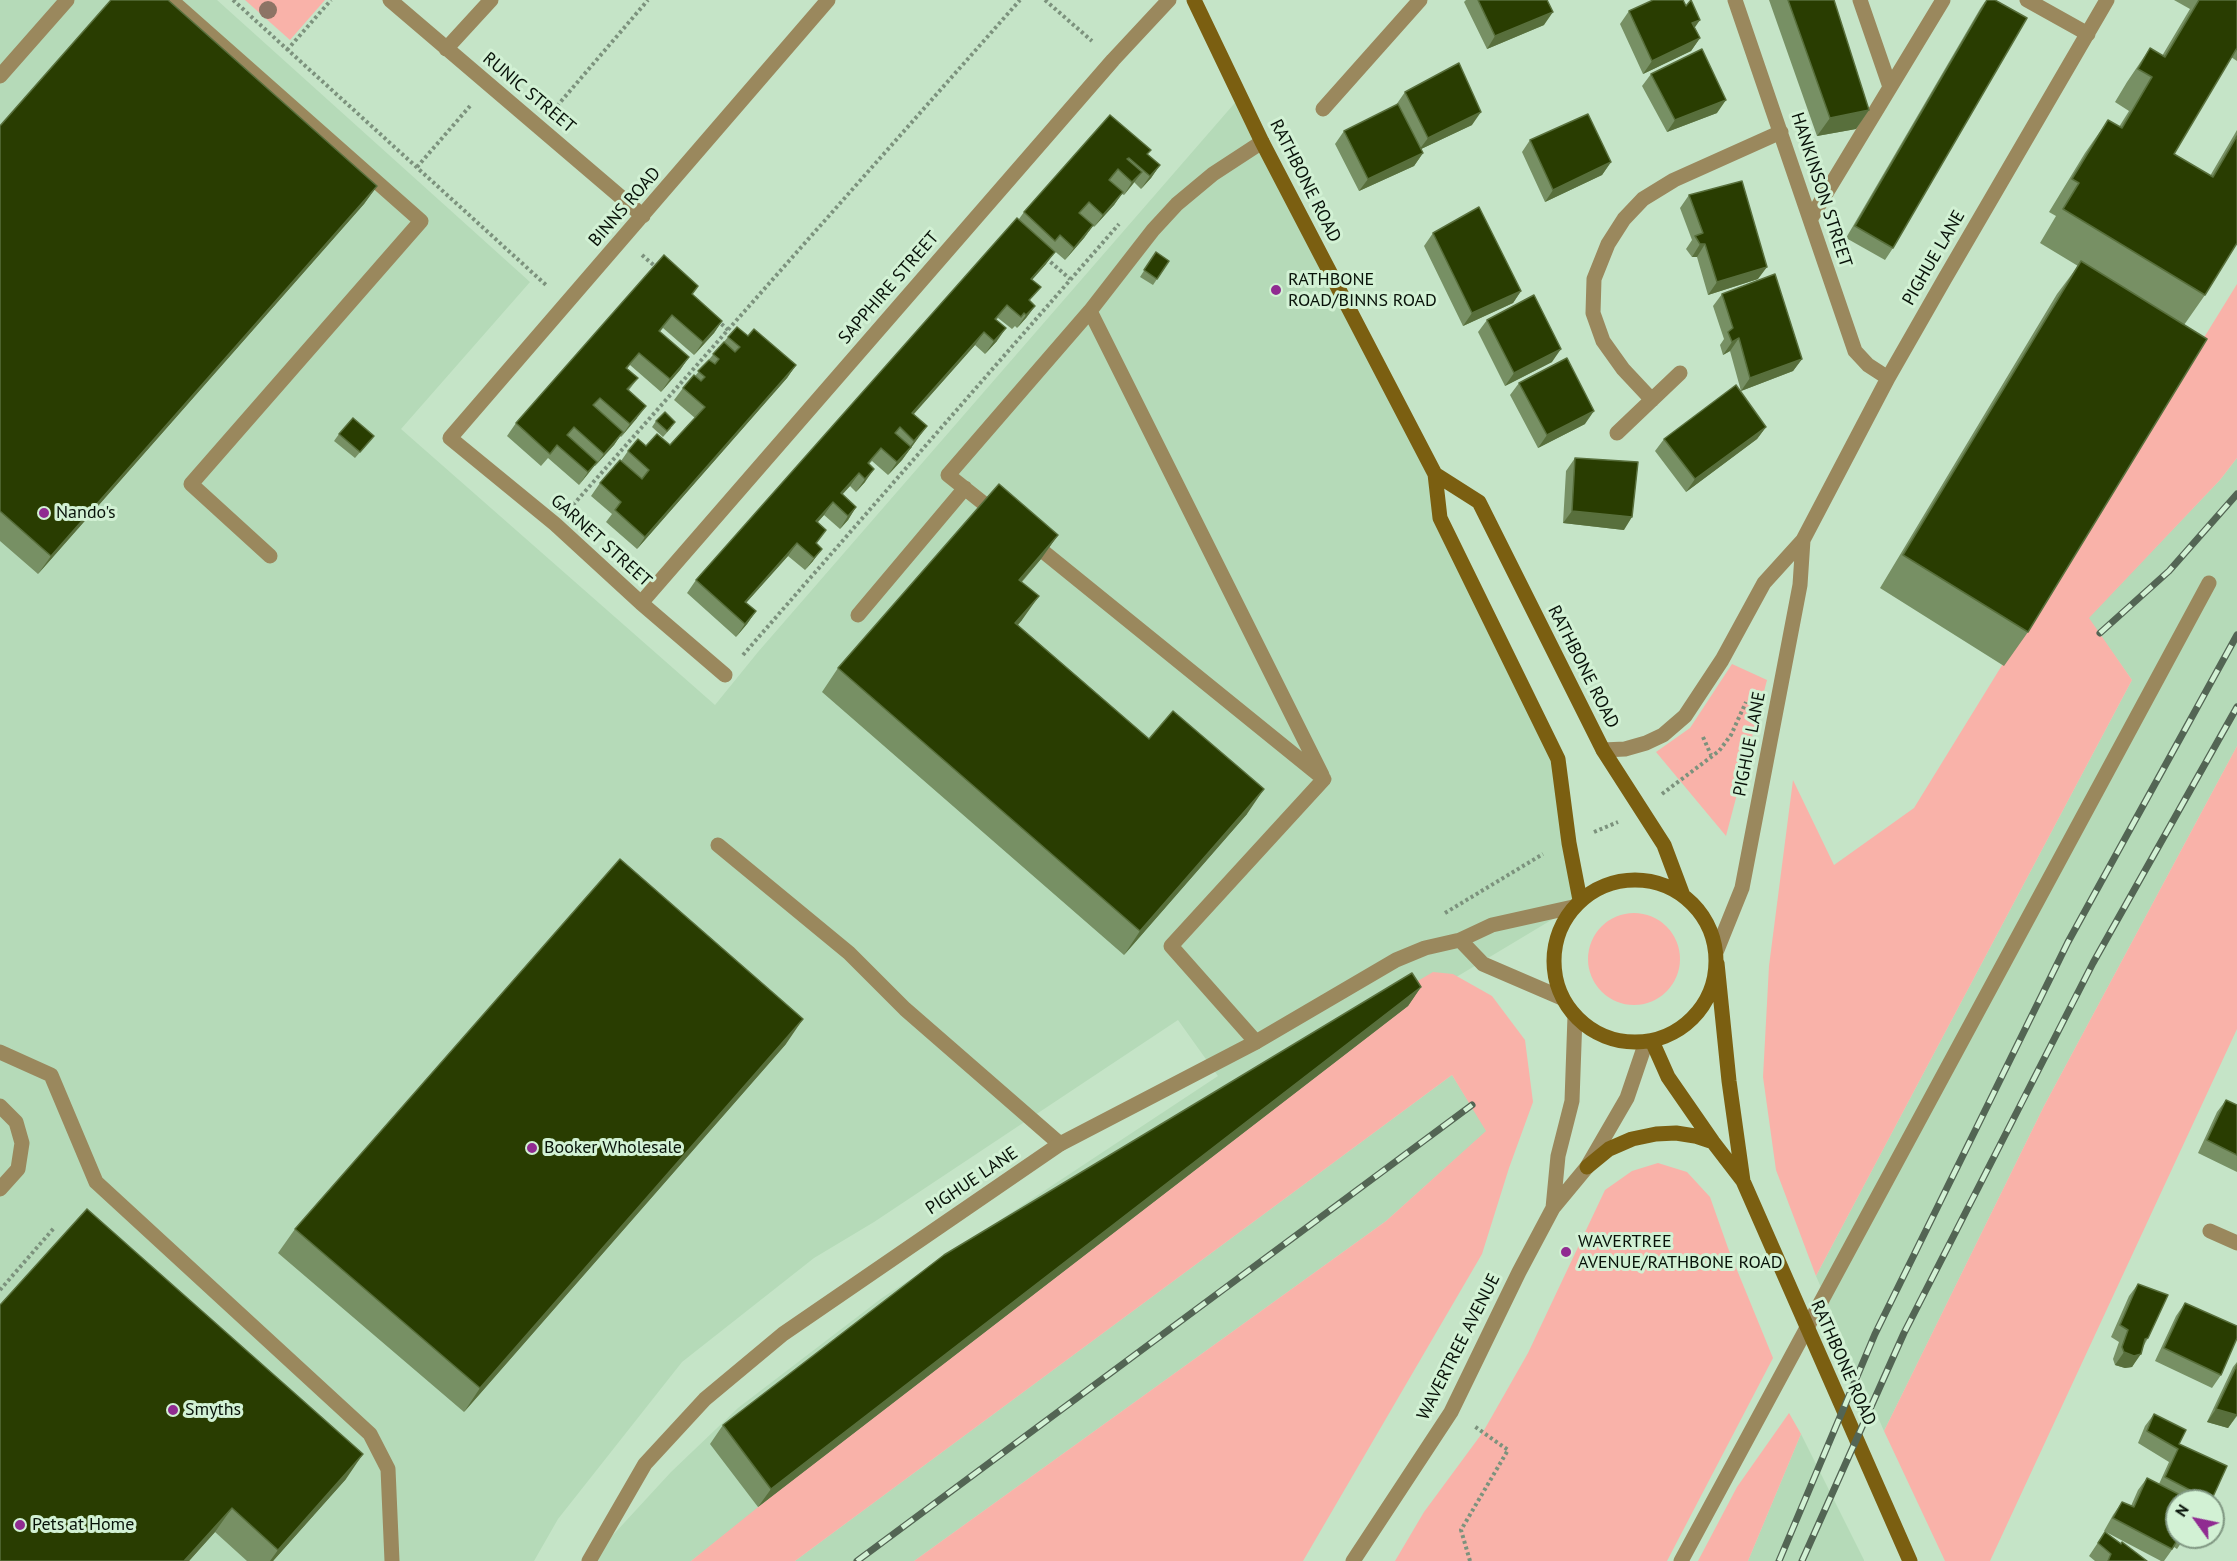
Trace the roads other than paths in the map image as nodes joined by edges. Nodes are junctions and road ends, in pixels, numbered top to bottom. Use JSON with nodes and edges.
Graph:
{"nodes":[{"id":1,"x":67,"y":0,"type":"edge"},
{"id":2,"x":171,"y":0,"type":"edge"},
{"id":3,"x":390,"y":0,"type":"edge"},
{"id":4,"x":491,"y":0,"type":"edge"},
{"id":5,"x":828,"y":0,"type":"edge"},
{"id":6,"x":1169,"y":0,"type":"edge"},
{"id":7,"x":1194,"y":0,"type":"edge"},
{"id":8,"x":1420,"y":0,"type":"edge"},
{"id":9,"x":1735,"y":0,"type":"edge"},
{"id":10,"x":1860,"y":0,"type":"edge"},
{"id":11,"x":1943,"y":0,"type":"edge"},
{"id":12,"x":2027,"y":0,"type":"edge"},
{"id":13,"x":2107,"y":0,"type":"edge"},
{"id":14,"x":2088,"y":34,"type":"junction"},
{"id":15,"x":446,"y":49,"type":"junction"},
{"id":16,"x":0,"y":76,"type":"edge"},
{"id":17,"x":1890,"y":87,"type":"junction"},
{"id":18,"x":1323,"y":109,"type":"dead end"},
{"id":19,"x":1781,"y":132,"type":"junction"},
{"id":20,"x":1262,"y":142,"type":"junction"},
{"id":21,"x":643,"y":216,"type":"junction"},
{"id":22,"x":1811,"y":218,"type":"junction"},
{"id":23,"x":1090,"y":311,"type":"junction"},
{"id":24,"x":1680,"y":373,"type":"dead end"},
{"id":25,"x":1888,"y":378,"type":"junction"},
{"id":26,"x":1652,"y":400,"type":"junction"},
{"id":27,"x":1617,"y":433,"type":"dead end"},
{"id":28,"x":450,"y":438,"type":"joint"},
{"id":29,"x":1435,"y":474,"type":"junction"},
{"id":30,"x":965,"y":488,"type":"junction"},
{"id":31,"x":1803,"y":540,"type":"junction"},
{"id":32,"x":270,"y":556,"type":"dead end"},
{"id":33,"x":2209,"y":584,"type":"dead end"},
{"id":34,"x":641,"y":603,"type":"junction"},
{"id":35,"x":858,"y":615,"type":"dead end"},
{"id":36,"x":725,"y":675,"type":"road end"},
{"id":37,"x":1603,"y":750,"type":"junction"},
{"id":38,"x":1324,"y":779,"type":"junction"},
{"id":39,"x":718,"y":845,"type":"dead end"},
{"id":40,"x":1682,"y":893,"type":"junction"},
{"id":41,"x":1576,"y":903,"type":"junction"},
{"id":42,"x":1460,"y":940,"type":"junction"},
{"id":43,"x":1717,"y":956,"type":"junction"},
{"id":44,"x":1562,"y":998,"type":"junction"},
{"id":45,"x":1575,"y":1016,"type":"junction"},
{"id":46,"x":1649,"y":1041,"type":"junction"},
{"id":47,"x":1256,"y":1042,"type":"junction"},
{"id":48,"x":0,"y":1052,"type":"edge"},
{"id":49,"x":0,"y":1106,"type":"edge"},
{"id":50,"x":1713,"y":1142,"type":"junction"},
{"id":51,"x":1060,"y":1144,"type":"junction"},
{"id":52,"x":1587,"y":1167,"type":"junction"},
{"id":53,"x":1743,"y":1181,"type":"junction"},
{"id":54,"x":0,"y":1190,"type":"edge"},
{"id":55,"x":1553,"y":1208,"type":"junction"},
{"id":56,"x":2210,"y":1231,"type":"dead end"},
{"id":57,"x":2237,"y":1243,"type":"edge"},
{"id":58,"x":392,"y":1561,"type":"edge"},
{"id":59,"x":589,"y":1561,"type":"edge"},
{"id":60,"x":1353,"y":1561,"type":"edge"},
{"id":61,"x":1681,"y":1561,"type":"edge"},
{"id":62,"x":1910,"y":1561,"type":"edge"}],
"edges":[{"from":1,"to":16,"type":"street"},
{"from":2,"to":32,"type":"street"},
{"from":3,"to":15,"type":"street","name":"RUNIC STREET"},
{"from":4,"to":15,"type":"street"},
{"from":5,"to":21,"type":"street","name":"BINNS ROAD"},
{"from":6,"to":34,"type":"street","name":"SAPPHIRE STREET"},
{"from":7,"to":20,"type":"main road","name":"RATHBONE ROAD"},
{"from":8,"to":18,"type":"street"},
{"from":9,"to":19,"type":"street","name":"HANKINSON STREET"},
{"from":10,"to":17,"type":"street"},
{"from":11,"to":17,"type":"street"},
{"from":12,"to":14,"type":"street"},
{"from":13,"to":14,"type":"street","name":"PIGHUE LANE"},
{"from":14,"to":25,"type":"street","name":"PIGHUE LANE"},
{"from":15,"to":21,"type":"street","name":"RUNIC STREET"},
{"from":17,"to":22,"type":"street"},
{"from":19,"to":22,"type":"street","name":"HANKINSON STREET"},
{"from":19,"to":26,"type":"street"},
{"from":20,"to":23,"type":"street"},
{"from":20,"to":29,"type":"main road","name":"RATHBONE ROAD"},
{"from":21,"to":28,"type":"street","name":"BINNS ROAD"},
{"from":22,"to":25,"type":"street","name":"HANKINSON STREET"},
{"from":23,"to":30,"type":"street"},
{"from":23,"to":38,"type":"street"},
{"from":24,"to":26,"type":"street"},
{"from":25,"to":31,"type":"street","name":"PIGHUE LANE"},
{"from":26,"to":27,"type":"street"},
{"from":28,"to":34,"type":"street","name":"GARNET STREET"},
{"from":29,"to":37,"type":"main road","name":"RATHBONE ROAD"},
{"from":29,"to":41,"type":"main road","name":"RATHBONE ROAD"},
{"from":30,"to":35,"type":"street"},
{"from":30,"to":38,"type":"street"},
{"from":31,"to":37,"type":"street","name":"PIGHUE LANE"},
{"from":31,"to":43,"type":"street","name":"PIGHUE LANE"},
{"from":33,"to":61,"type":"street"},
{"from":34,"to":36,"type":"street","name":"GARNET STREET"},
{"from":37,"to":40,"type":"main road","name":"RATHBONE ROAD"},
{"from":38,"to":47,"type":"street"},
{"from":39,"to":51,"type":"street"},
{"from":40,"to":41,"type":"main road"},
{"from":40,"to":43,"type":"main road"},
{"from":41,"to":42,"type":"street","name":"PIGHUE LANE"},
{"from":41,"to":44,"type":"main road"},
{"from":42,"to":44,"type":"street"},
{"from":42,"to":47,"type":"street","name":"PIGHUE LANE"},
{"from":43,"to":46,"type":"main road"},
{"from":43,"to":53,"type":"main road","name":"RATHBONE ROAD"},
{"from":44,"to":45,"type":"main road"},
{"from":45,"to":46,"type":"main road"},
{"from":45,"to":55,"type":"street","name":"WAVERTREE AVENUE"},
{"from":46,"to":50,"type":"main road","name":"RATHBONE ROAD"},
{"from":46,"to":52,"type":"street","name":"WAVERTREE AVENUE"},
{"from":47,"to":51,"type":"street","name":"PIGHUE LANE"},
{"from":48,"to":58,"type":"street"},
{"from":49,"to":54,"type":"street"},
{"from":50,"to":52,"type":"main road"},
{"from":50,"to":53,"type":"main road","name":"RATHBONE ROAD"},
{"from":51,"to":59,"type":"street","name":"PIGHUE LANE"},
{"from":52,"to":55,"type":"street","name":"WAVERTREE AVENUE"},
{"from":53,"to":62,"type":"main road","name":"RATHBONE ROAD"},
{"from":55,"to":60,"type":"street","name":"WAVERTREE AVENUE"},
{"from":56,"to":57,"type":"street"}]}
